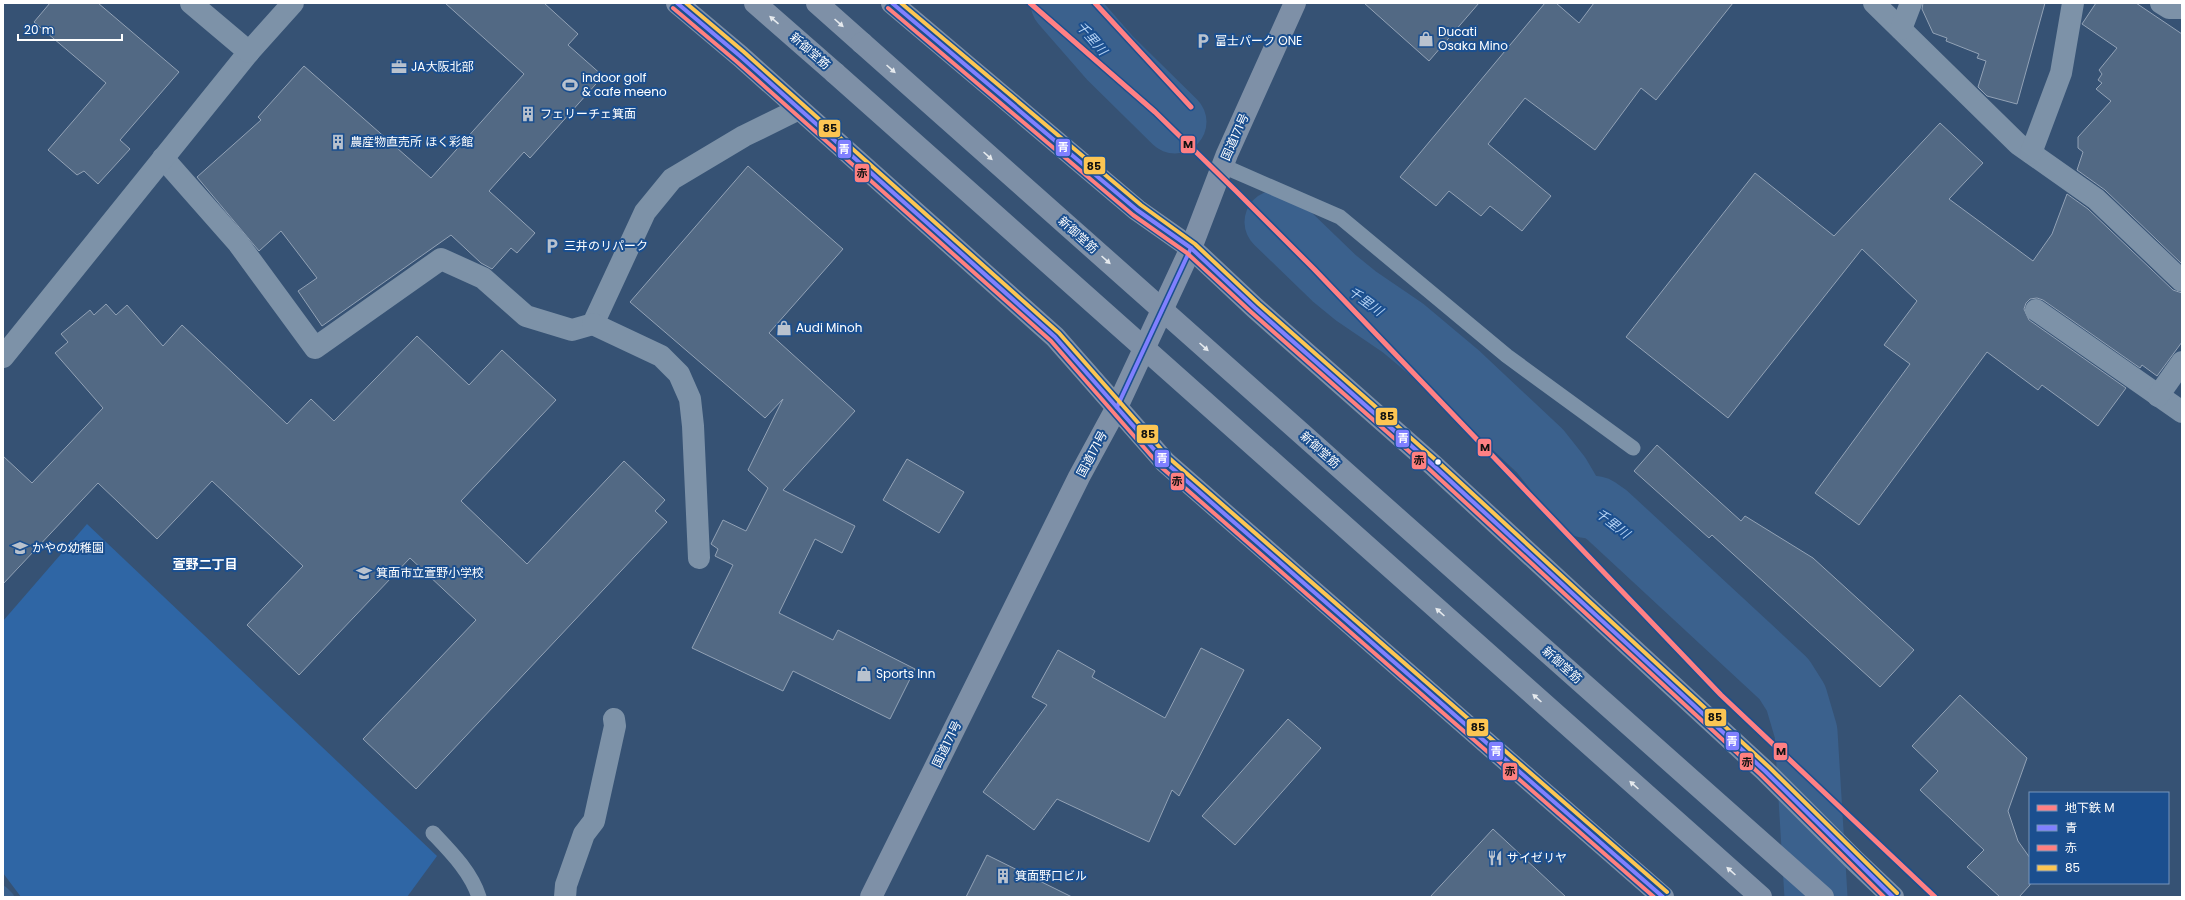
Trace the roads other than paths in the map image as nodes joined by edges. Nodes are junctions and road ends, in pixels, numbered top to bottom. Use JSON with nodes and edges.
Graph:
{"nodes":[{"id":1,"x":191,"y":3,"type":"edge"},
{"id":2,"x":292,"y":3,"type":"edge"},
{"id":3,"x":677,"y":3,"type":"edge"},
{"id":4,"x":755,"y":3,"type":"edge"},
{"id":5,"x":816,"y":3,"type":"edge"},
{"id":6,"x":892,"y":3,"type":"edge"},
{"id":7,"x":1295,"y":3,"type":"edge"},
{"id":8,"x":1874,"y":3,"type":"edge"},
{"id":9,"x":1912,"y":3,"type":"edge"},
{"id":10,"x":2073,"y":3,"type":"edge"},
{"id":11,"x":2161,"y":3,"type":"edge"},
{"id":12,"x":2182,"y":8,"type":"edge"},
{"id":13,"x":1901,"y":29,"type":"junction"},
{"id":14,"x":249,"y":52,"type":"junction"},
{"id":15,"x":799,"y":109,"type":"junction"},
{"id":16,"x":2031,"y":153,"type":"junction"},
{"id":17,"x":163,"y":158,"type":"junction"},
{"id":18,"x":1223,"y":166,"type":"junction"},
{"id":19,"x":1191,"y":248,"type":"junction"},
{"id":20,"x":2182,"y":281,"type":"edge"},
{"id":21,"x":2036,"y":310,"type":"dead end"},
{"id":22,"x":593,"y":324,"type":"junction"},
{"id":23,"x":3,"y":357,"type":"edge"},
{"id":24,"x":2182,"y":362,"type":"edge"},
{"id":25,"x":2158,"y":396,"type":"junction"},
{"id":26,"x":1117,"y":407,"type":"junction"},
{"id":27,"x":2182,"y":412,"type":"edge"},
{"id":28,"x":1633,"y":448,"type":"dead end"},
{"id":29,"x":699,"y":558,"type":"dead end"},
{"id":30,"x":614,"y":719,"type":"dead end"},
{"id":31,"x":433,"y":833,"type":"dead end"},
{"id":32,"x":479,"y":897,"type":"edge"},
{"id":33,"x":565,"y":897,"type":"edge"},
{"id":34,"x":871,"y":897,"type":"edge"},
{"id":35,"x":1663,"y":897,"type":"edge"},
{"id":36,"x":1761,"y":897,"type":"edge"},
{"id":37,"x":1823,"y":897,"type":"edge"},
{"id":38,"x":1893,"y":897,"type":"edge"}],
"edges":[{"from":1,"to":14,"type":"street"},
{"from":2,"to":14,"type":"street"},
{"from":3,"to":15,"type":"highway"},
{"from":36,"to":4,"type":"highway","name":"新御堂筋","one_way":true,"bridge":true},
{"from":5,"to":37,"type":"highway","name":"新御堂筋","one_way":true,"bridge":true},
{"from":6,"to":19,"type":"highway"},
{"from":7,"to":18,"type":"highway","name":"国道171号"},
{"from":8,"to":13,"type":"street"},
{"from":9,"to":13,"type":"street"},
{"from":10,"to":16,"type":"street"},
{"from":11,"to":12,"type":"street"},
{"from":13,"to":16,"type":"street"},
{"from":14,"to":17,"type":"street"},
{"from":15,"to":22,"type":"street"},
{"from":15,"to":26,"type":"highway"},
{"from":16,"to":20,"type":"street"},
{"from":17,"to":22,"type":"street"},
{"from":17,"to":23,"type":"street"},
{"from":18,"to":19,"type":"highway","name":"国道171号"},
{"from":18,"to":28,"type":"lane"},
{"from":19,"to":26,"type":"highway","name":"国道171号"},
{"from":19,"to":38,"type":"highway"},
{"from":21,"to":25,"type":"street"},
{"from":22,"to":29,"type":"street"},
{"from":24,"to":25,"type":"street"},
{"from":25,"to":27,"type":"street"},
{"from":26,"to":34,"type":"highway","name":"国道171号"},
{"from":26,"to":35,"type":"highway"},
{"from":30,"to":33,"type":"street"},
{"from":31,"to":32,"type":"lane"}]}
